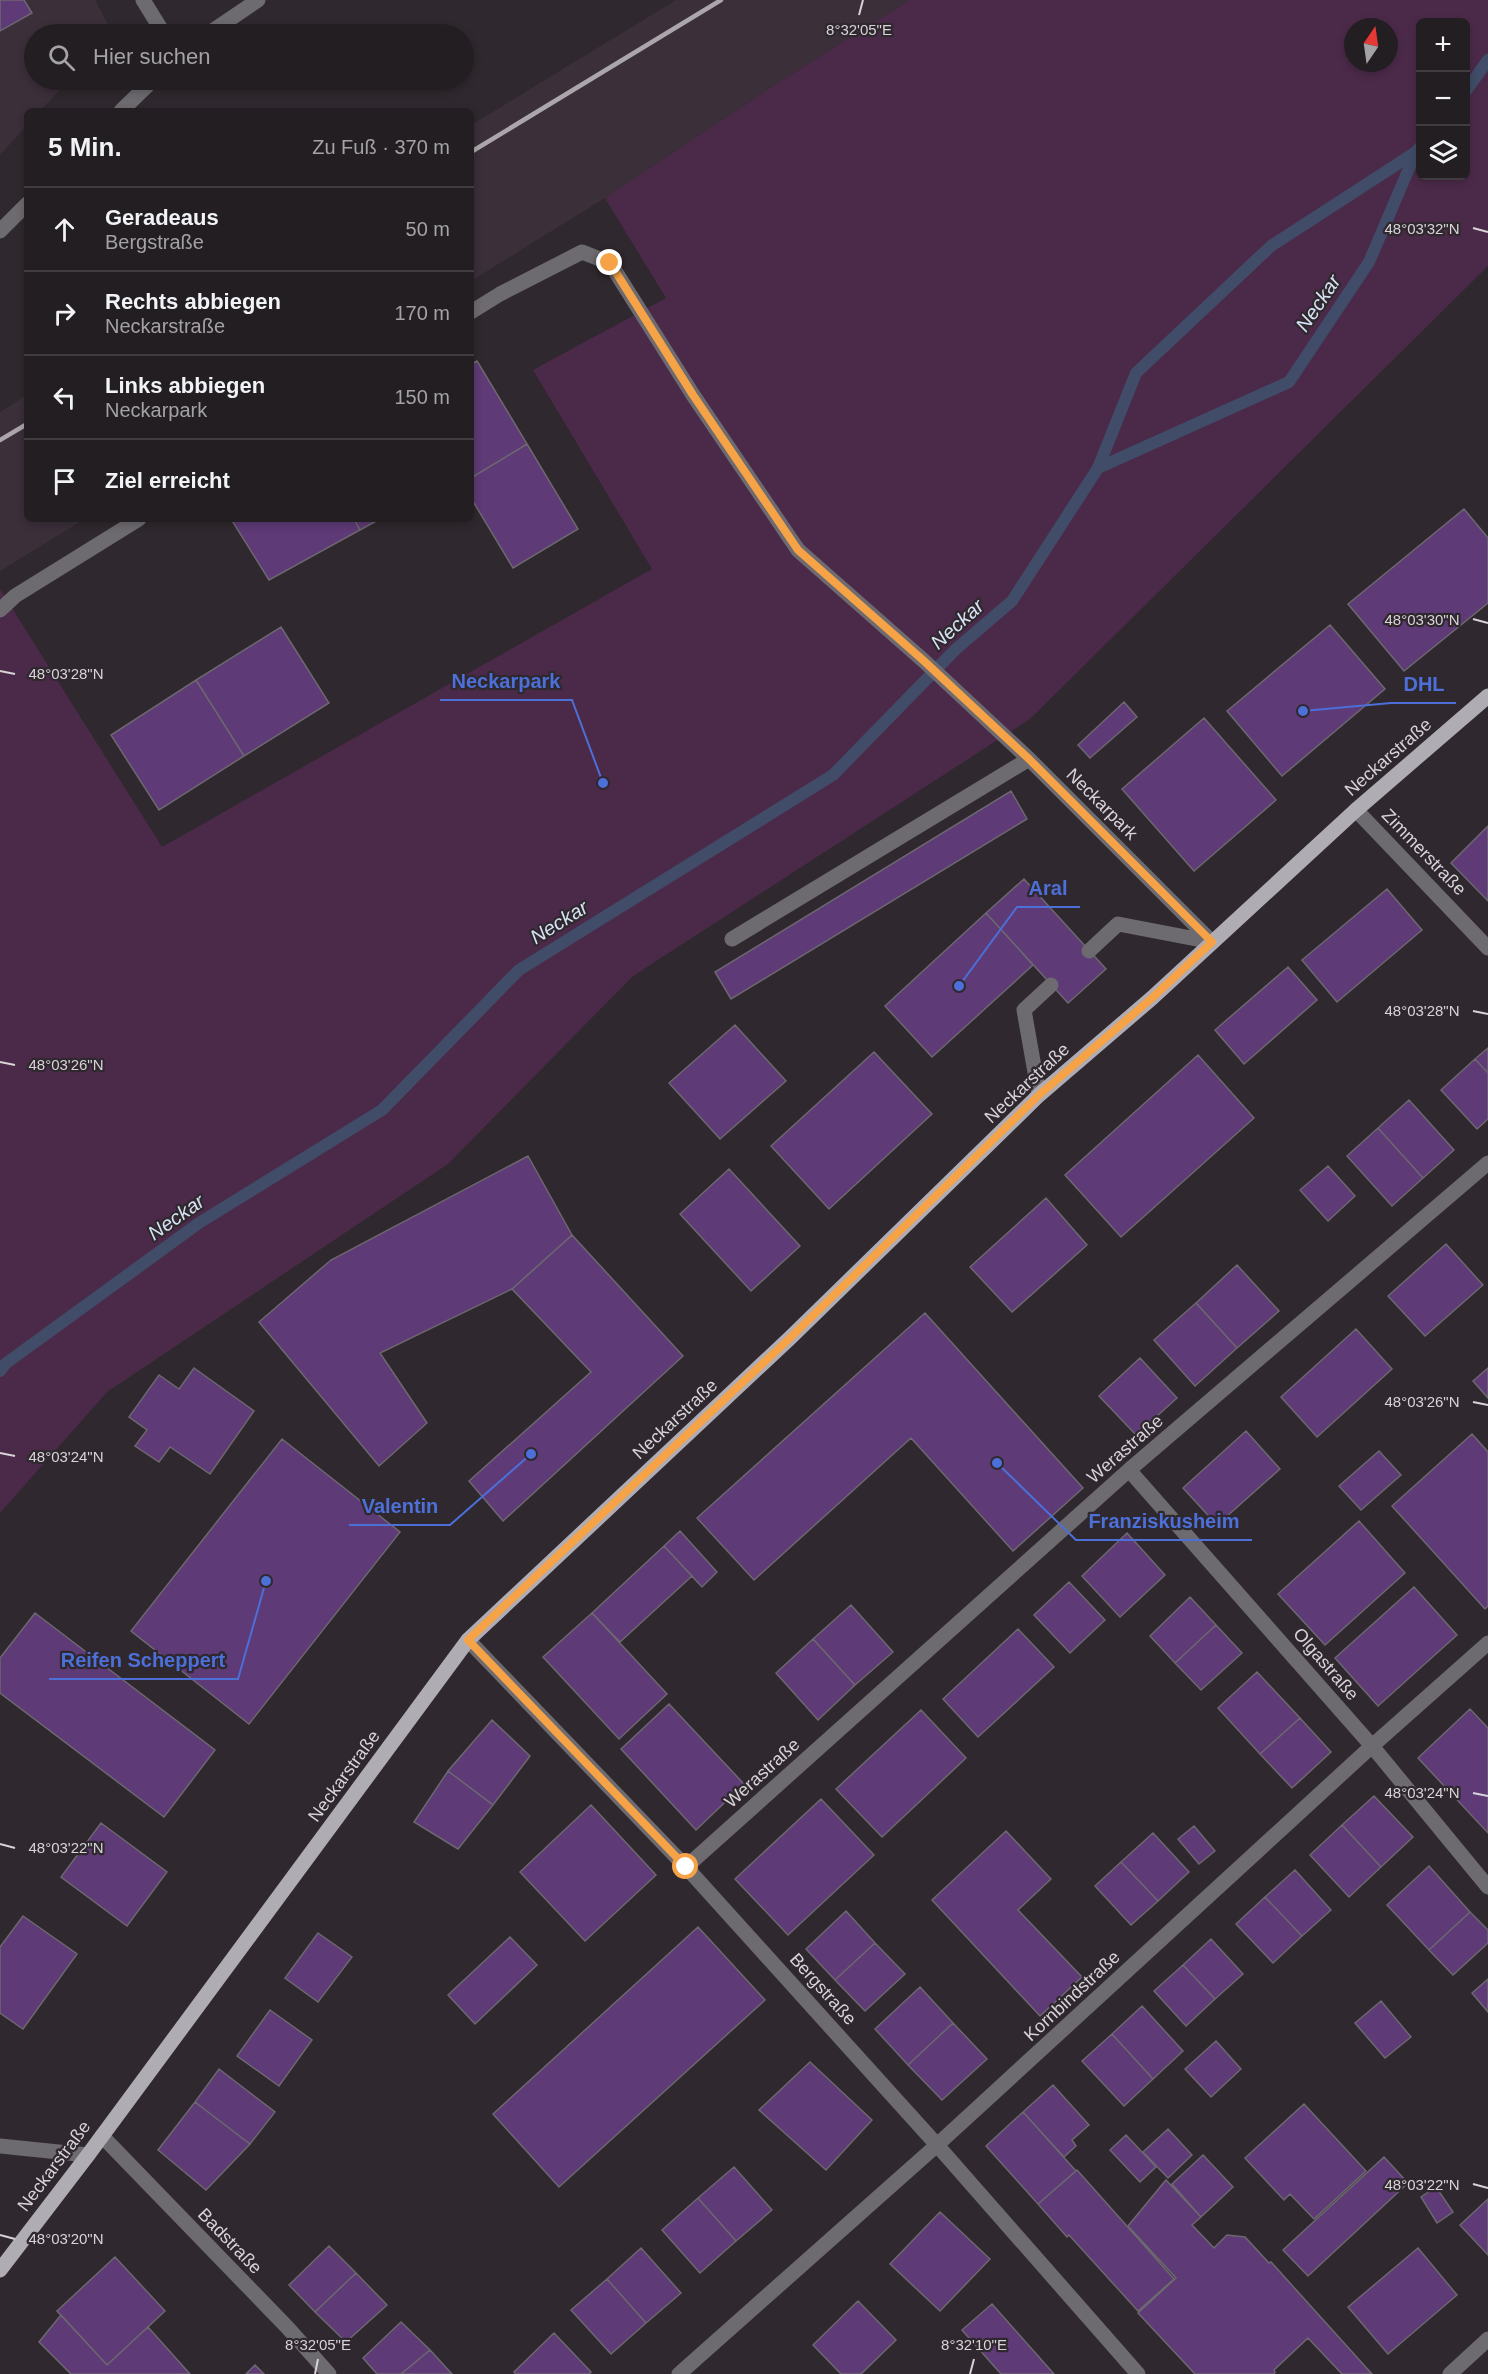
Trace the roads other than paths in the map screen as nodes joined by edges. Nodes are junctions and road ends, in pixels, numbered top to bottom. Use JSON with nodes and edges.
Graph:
{"nodes":[{"id":1,"x":143,"y":0,"type":"edge"},
{"id":2,"x":258,"y":0,"type":"edge"},
{"id":3,"x":158,"y":24,"type":"edge"},
{"id":4,"x":223,"y":24,"type":"edge"},
{"id":5,"x":143,"y":90,"type":"edge"},
{"id":6,"x":124,"y":108,"type":"edge"},
{"id":7,"x":24,"y":207,"type":"edge"},
{"id":8,"x":0,"y":231,"type":"edge"},
{"id":9,"x":474,"y":310,"type":"edge"},
{"id":10,"x":134,"y":522,"type":"edge"},
{"id":11,"x":0,"y":610,"type":"edge"},
{"id":12,"x":1488,"y":696,"type":"edge"},
{"id":13,"x":1029,"y":759,"type":"junction"},
{"id":14,"x":1356,"y":810,"type":"junction"},
{"id":15,"x":732,"y":939,"type":"dead end"},
{"id":16,"x":1212,"y":942,"type":"junction"},
{"id":17,"x":1488,"y":948,"type":"edge"},
{"id":18,"x":1089,"y":951,"type":"dead end"},
{"id":19,"x":1052,"y":985,"type":"dead end"},
{"id":20,"x":1039,"y":1095,"type":"junction"},
{"id":21,"x":1488,"y":1163,"type":"edge"},
{"id":22,"x":1129,"y":1470,"type":"junction"},
{"id":23,"x":468,"y":1640,"type":"junction"},
{"id":24,"x":1488,"y":1643,"type":"edge"},
{"id":25,"x":1372,"y":1746,"type":"junction"},
{"id":26,"x":686,"y":1867,"type":"junction"},
{"id":27,"x":1488,"y":1887,"type":"edge"},
{"id":28,"x":102,"y":2136,"type":"junction"},
{"id":29,"x":938,"y":2145,"type":"junction"},
{"id":30,"x":0,"y":2146,"type":"edge"},
{"id":31,"x":88,"y":2155,"type":"junction"},
{"id":32,"x":0,"y":2270,"type":"edge"},
{"id":33,"x":1488,"y":2339,"type":"edge"},
{"id":34,"x":329,"y":2374,"type":"edge"},
{"id":35,"x":680,"y":2374,"type":"edge"},
{"id":36,"x":1138,"y":2374,"type":"edge"},
{"id":37,"x":1450,"y":2374,"type":"edge"}],
"edges":[{"from":1,"to":3,"type":"street"},
{"from":2,"to":4,"type":"street"},
{"from":5,"to":6,"type":"street"},
{"from":7,"to":8,"type":"street"},
{"from":9,"to":13,"type":"street","name":"Neckarpark"},
{"from":10,"to":11,"type":"street"},
{"from":12,"to":14,"type":"main road","name":"Neckarstraße"},
{"from":13,"to":15,"type":"street"},
{"from":13,"to":16,"type":"street","name":"Neckarpark"},
{"from":14,"to":16,"type":"main road","name":"Neckarstraße"},
{"from":14,"to":17,"type":"street","name":"Zimmerstraße"},
{"from":16,"to":18,"type":"street"},
{"from":16,"to":20,"type":"main road","name":"Neckarstraße"},
{"from":19,"to":20,"type":"street"},
{"from":20,"to":23,"type":"main road","name":"Neckarstraße"},
{"from":21,"to":22,"type":"street","name":"Werastraße"},
{"from":22,"to":25,"type":"street","name":"Olgastraße"},
{"from":22,"to":26,"type":"street","name":"Werastraße"},
{"from":23,"to":26,"type":"street","name":"Bergstraße"},
{"from":23,"to":28,"type":"main road","name":"Neckarstraße"},
{"from":24,"to":25,"type":"street","name":"Kornbindstraße"},
{"from":25,"to":27,"type":"street","name":"Olgastraße"},
{"from":25,"to":29,"type":"street","name":"Kornbindstraße"},
{"from":26,"to":29,"type":"street","name":"Bergstraße"},
{"from":28,"to":31,"type":"main road","name":"Neckarstraße"},
{"from":28,"to":34,"type":"street","name":"Badstraße"},
{"from":29,"to":35,"type":"street","name":"Kornbindstraße"},
{"from":29,"to":36,"type":"street","name":"Bergstraße"},
{"from":30,"to":31,"type":"street"},
{"from":31,"to":32,"type":"main road","name":"Neckarstraße"},
{"from":33,"to":37,"type":"street"}]}
